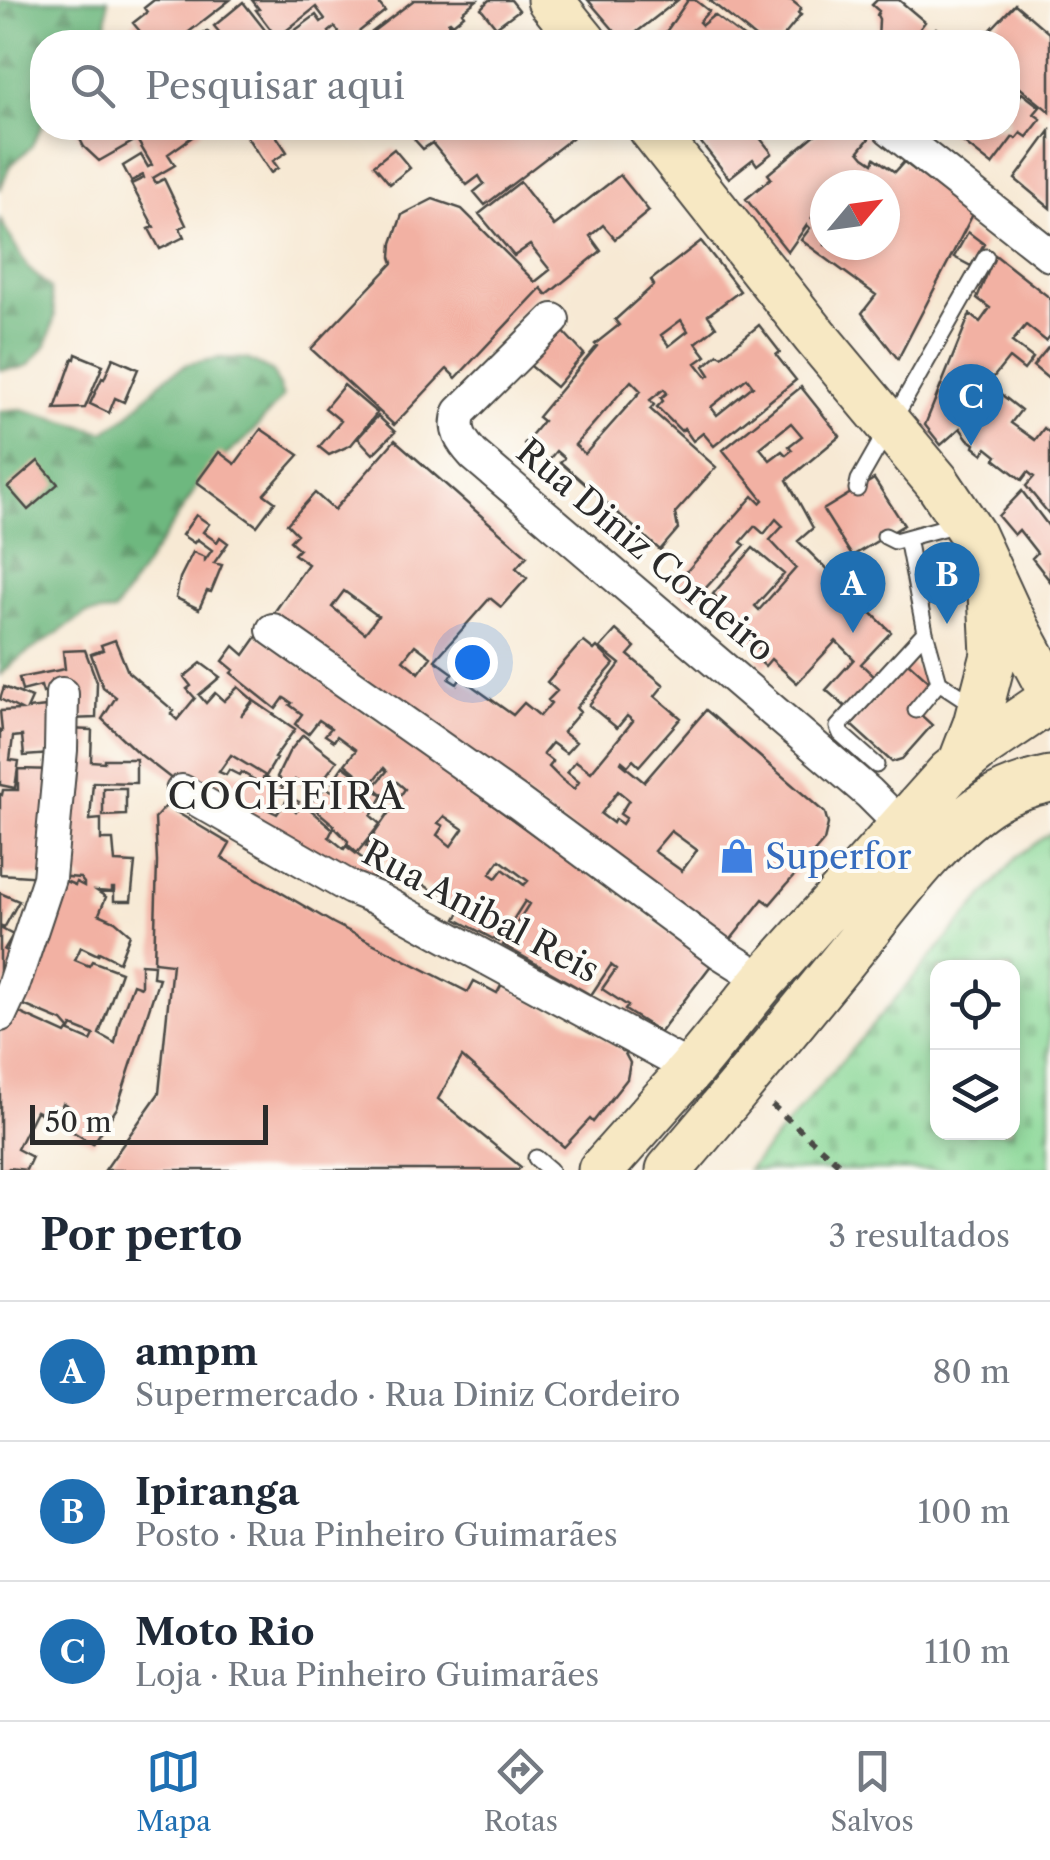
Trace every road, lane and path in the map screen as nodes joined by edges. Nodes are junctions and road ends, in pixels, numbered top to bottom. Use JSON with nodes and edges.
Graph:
{"nodes":[{"id":1,"x":550,"y":0,"type":"edge"},
{"id":2,"x":574,"y":30,"type":"edge"},
{"id":3,"x":660,"y":140,"type":"edge"},
{"id":4,"x":904,"y":140,"type":"edge"},
{"id":5,"x":1050,"y":255,"type":"edge"},
{"id":6,"x":986,"y":258,"type":"dead end"},
{"id":7,"x":553,"y":320,"type":"dead end"},
{"id":8,"x":890,"y":426,"type":"junction"},
{"id":9,"x":858,"y":489,"type":"dead end"},
{"id":10,"x":965,"y":522,"type":"junction"},
{"id":11,"x":885,"y":536,"type":"dead end"},
{"id":12,"x":907,"y":538,"type":"junction"},
{"id":13,"x":989,"y":572,"type":"junction"},
{"id":14,"x":273,"y":630,"type":"dead end"},
{"id":15,"x":925,"y":632,"type":"junction"},
{"id":16,"x":940,"y":682,"type":"junction"},
{"id":17,"x":1050,"y":690,"type":"edge"},
{"id":18,"x":62,"y":694,"type":"dead end"},
{"id":19,"x":1050,"y":700,"type":"edge"},
{"id":20,"x":980,"y":709,"type":"junction"},
{"id":21,"x":916,"y":710,"type":"dead end"},
{"id":22,"x":961,"y":762,"type":"junction"},
{"id":23,"x":876,"y":771,"type":"junction"},
{"id":24,"x":1050,"y":779,"type":"edge"},
{"id":25,"x":182,"y":791,"type":"dead end"},
{"id":26,"x":901,"y":825,"type":"junction"},
{"id":27,"x":764,"y":980,"type":"junction"},
{"id":28,"x":0,"y":1015,"type":"edge"},
{"id":29,"x":691,"y":1069,"type":"junction"},
{"id":30,"x":745,"y":1081,"type":"junction"},
{"id":31,"x":536,"y":1158,"type":"dead end"},
{"id":32,"x":550,"y":1170,"type":"edge"},
{"id":33,"x":600,"y":1170,"type":"edge"},
{"id":34,"x":669,"y":1170,"type":"edge"},
{"id":35,"x":846,"y":1170,"type":"edge"}],
"edges":[{"from":1,"to":2,"type":"main road"},
{"from":3,"to":8,"type":"main road"},
{"from":4,"to":5,"type":"street"},
{"from":6,"to":8,"type":"lane"},
{"from":7,"to":23,"type":"street","name":"Rua Diniz Cordeiro"},
{"from":8,"to":9,"type":"lane"},
{"from":8,"to":10,"type":"main road"},
{"from":10,"to":12,"type":"lane"},
{"from":10,"to":13,"type":"main road"},
{"from":11,"to":12,"type":"lane"},
{"from":12,"to":15,"type":"lane"},
{"from":13,"to":17,"type":"main road"},
{"from":13,"to":20,"type":"main road"},
{"from":14,"to":27,"type":"street"},
{"from":15,"to":16,"type":"lane"},
{"from":15,"to":23,"type":"lane"},
{"from":16,"to":20,"type":"lane"},
{"from":16,"to":21,"type":"lane"},
{"from":18,"to":28,"type":"street"},
{"from":19,"to":22,"type":"main road"},
{"from":20,"to":22,"type":"main road"},
{"from":22,"to":26,"type":"main road"},
{"from":23,"to":26,"type":"street","name":"Rua Diniz Cordeiro"},
{"from":24,"to":30,"type":"main road"},
{"from":25,"to":29,"type":"street","name":"Rua Anibal Reis"},
{"from":26,"to":27,"type":"main road"},
{"from":27,"to":29,"type":"main road"},
{"from":29,"to":33,"type":"main road"},
{"from":30,"to":34,"type":"main road"},
{"from":30,"to":35,"type":"path"},
{"from":31,"to":32,"type":"lane"}]}
